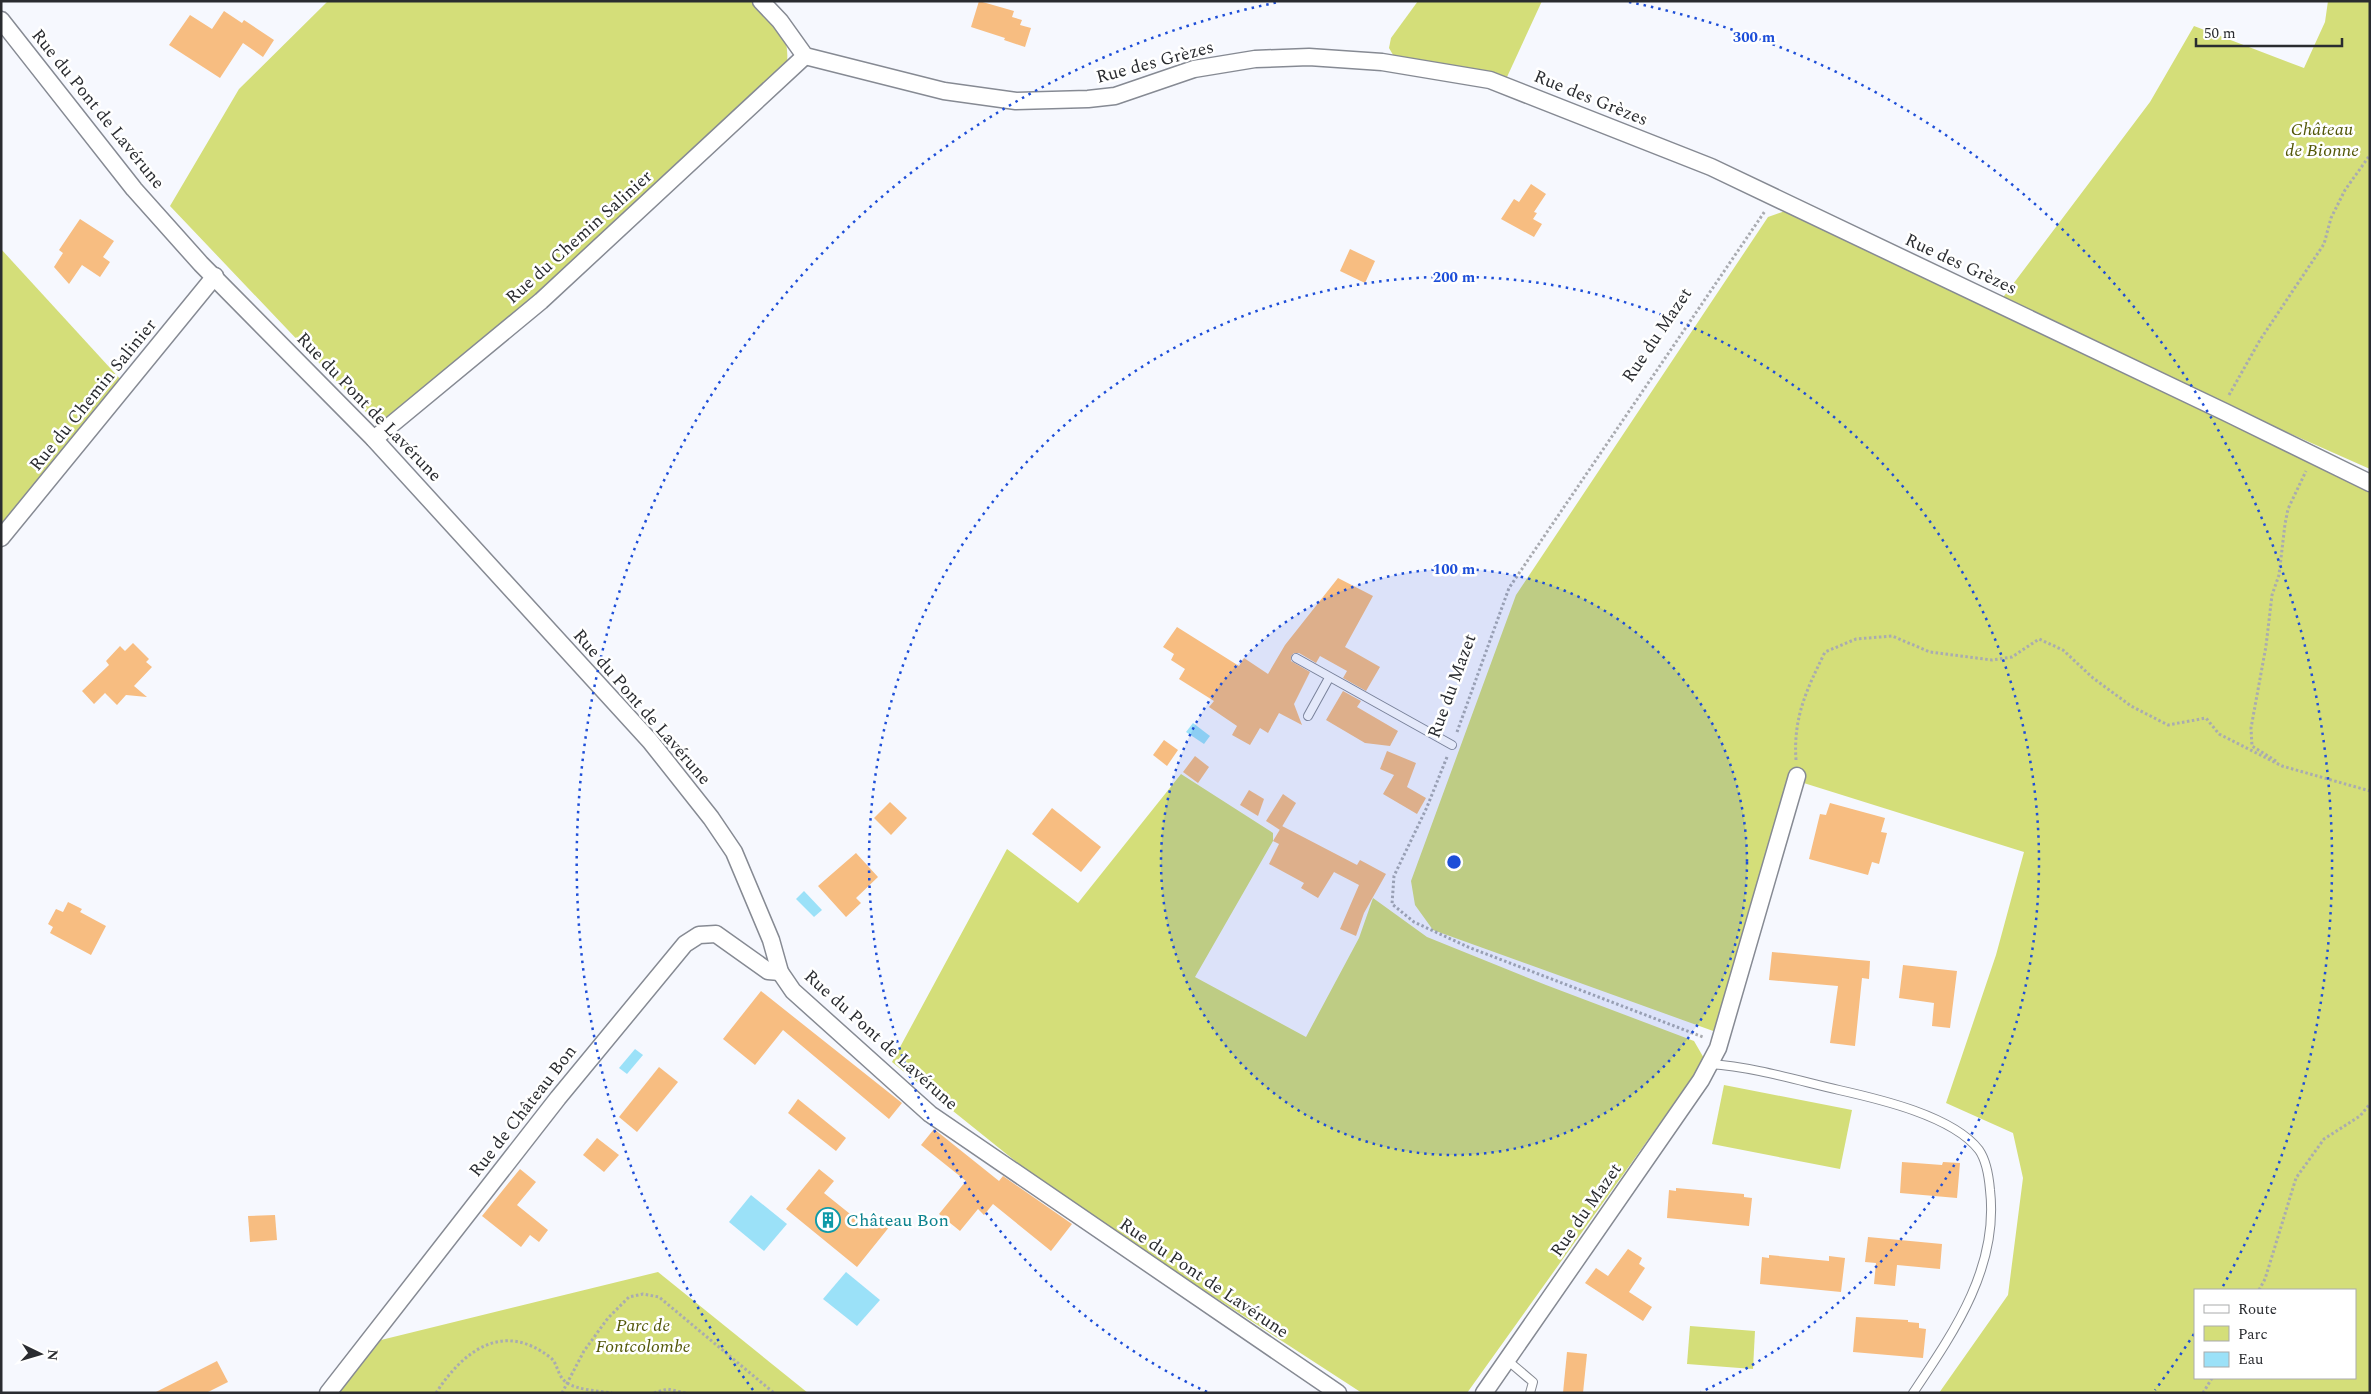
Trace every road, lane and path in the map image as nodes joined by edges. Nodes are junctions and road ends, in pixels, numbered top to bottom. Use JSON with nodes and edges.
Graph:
{"nodes":[{"id":1,"x":761,"y":1,"type":"edge"},
{"id":2,"x":1,"y":20,"type":"edge"},
{"id":3,"x":804,"y":56,"type":"junction"},
{"id":4,"x":2370,"y":155,"type":"edge"},
{"id":5,"x":1774,"y":197,"type":"junction"},
{"id":6,"x":215,"y":276,"type":"junction"},
{"id":7,"x":2225,"y":412,"type":"junction"},
{"id":8,"x":374,"y":439,"type":"junction"},
{"id":9,"x":2312,"y":454,"type":"junction"},
{"id":10,"x":2370,"y":483,"type":"edge"},
{"id":11,"x":1,"y":538,"type":"edge"},
{"id":12,"x":1296,"y":658,"type":"dead end"},
{"id":13,"x":1329,"y":678,"type":"junction"},
{"id":14,"x":1308,"y":716,"type":"dead end"},
{"id":15,"x":1452,"y":745,"type":"junction"},
{"id":16,"x":2282,"y":766,"type":"junction"},
{"id":17,"x":1797,"y":776,"type":"joint"},
{"id":18,"x":2370,"y":791,"type":"edge"},
{"id":19,"x":780,"y":972,"type":"junction"},
{"id":20,"x":1718,"y":1048,"type":"junction"},
{"id":21,"x":1710,"y":1064,"type":"junction"},
{"id":22,"x":2370,"y":1104,"type":"edge"},
{"id":23,"x":2260,"y":1289,"type":"edge"},
{"id":24,"x":1506,"y":1360,"type":"junction"},
{"id":25,"x":2211,"y":1379,"type":"edge"},
{"id":26,"x":568,"y":1383,"type":"junction"},
{"id":27,"x":328,"y":1393,"type":"edge"},
{"id":28,"x":436,"y":1393,"type":"edge"},
{"id":29,"x":562,"y":1393,"type":"edge"},
{"id":30,"x":612,"y":1393,"type":"edge"},
{"id":31,"x":654,"y":1393,"type":"edge"},
{"id":32,"x":686,"y":1393,"type":"edge"},
{"id":33,"x":774,"y":1393,"type":"edge"},
{"id":34,"x":1338,"y":1393,"type":"edge"},
{"id":35,"x":1484,"y":1393,"type":"edge"},
{"id":36,"x":1530,"y":1393,"type":"edge"},
{"id":37,"x":1912,"y":1393,"type":"edge"},
{"id":38,"x":2204,"y":1393,"type":"edge"}],
"edges":[{"from":1,"to":3,"type":"street"},
{"from":2,"to":6,"type":"street","name":"Rue du Pont de Lavérune"},
{"from":3,"to":5,"type":"street","name":"Rue des Grèzes"},
{"from":3,"to":8,"type":"street","name":"Rue du Chemin Salinier"},
{"from":4,"to":7,"type":"path"},
{"from":5,"to":7,"type":"street","name":"Rue des Grèzes"},
{"from":5,"to":15,"type":"path","name":"Rue du Mazet"},
{"from":6,"to":8,"type":"street","name":"Rue du Pont de Lavérune"},
{"from":6,"to":11,"type":"street","name":"Rue du Chemin Salinier"},
{"from":7,"to":9,"type":"street","name":"Rue des Grèzes"},
{"from":8,"to":19,"type":"street","name":"Rue du Pont de Lavérune"},
{"from":9,"to":10,"type":"street","name":"Rue des Grèzes"},
{"from":9,"to":16,"type":"path"},
{"from":12,"to":13,"type":"lane"},
{"from":13,"to":14,"type":"lane"},
{"from":13,"to":15,"type":"lane"},
{"from":15,"to":20,"type":"path","name":"Rue du Mazet"},
{"from":16,"to":17,"type":"path"},
{"from":16,"to":18,"type":"path"},
{"from":17,"to":20,"type":"street","name":"Rue du Mazet"},
{"from":19,"to":27,"type":"street","name":"Rue de Château Bon"},
{"from":19,"to":34,"type":"street","name":"Rue du Pont de Lavérune"},
{"from":20,"to":21,"type":"street","name":"Rue du Mazet"},
{"from":21,"to":24,"type":"street","name":"Rue du Mazet"},
{"from":21,"to":37,"type":"lane"},
{"from":22,"to":23,"type":"path"},
{"from":24,"to":35,"type":"street","name":"Rue du Mazet"},
{"from":24,"to":36,"type":"lane"},
{"from":25,"to":38,"type":"path"},
{"from":26,"to":28,"type":"path"},
{"from":26,"to":29,"type":"path"},
{"from":26,"to":30,"type":"path"},
{"from":26,"to":33,"type":"path"},
{"from":31,"to":32,"type":"path"}]}
